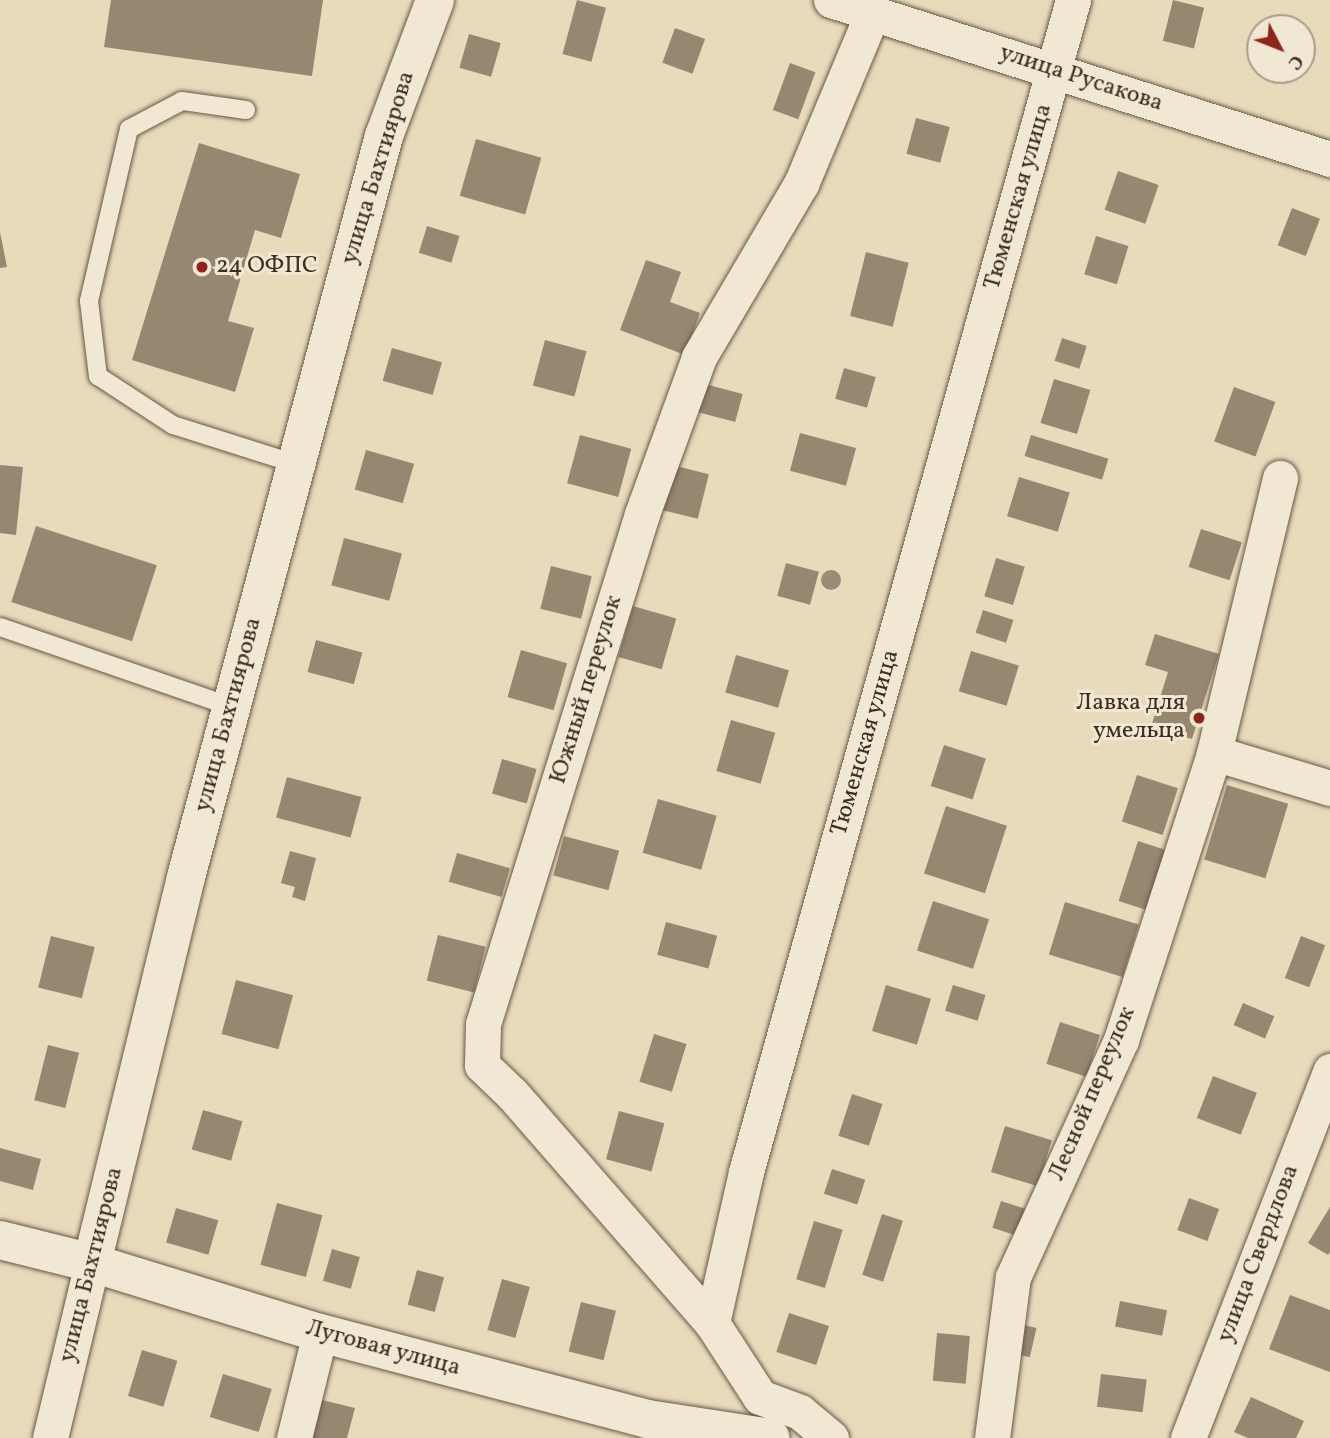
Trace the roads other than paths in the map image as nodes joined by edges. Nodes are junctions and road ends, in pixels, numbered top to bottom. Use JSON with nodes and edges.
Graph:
{"nodes":[{"id":1,"x":435,"y":0,"type":"edge"},
{"id":2,"x":831,"y":0,"type":"edge"},
{"id":3,"x":1073,"y":0,"type":"edge"},
{"id":4,"x":872,"y":14,"type":"junction"},
{"id":5,"x":1054,"y":71,"type":"junction"},
{"id":6,"x":246,"y":110,"type":"dead end"},
{"id":7,"x":1330,"y":159,"type":"edge"},
{"id":8,"x":296,"y":464,"type":"junction"},
{"id":9,"x":1280,"y":478,"type":"dead end"},
{"id":10,"x":0,"y":627,"type":"edge"},
{"id":11,"x":232,"y":707,"type":"junction"},
{"id":12,"x":1213,"y":753,"type":"junction"},
{"id":13,"x":1330,"y":788,"type":"edge"},
{"id":14,"x":1330,"y":1071,"type":"edge"},
{"id":15,"x":0,"y":1240,"type":"edge"},
{"id":16,"x":92,"y":1263,"type":"junction"},
{"id":17,"x":712,"y":1323,"type":"junction"},
{"id":18,"x":320,"y":1333,"type":"junction"},
{"id":19,"x":645,"y":1429,"type":"edge"},
{"id":20,"x":50,"y":1438,"type":"edge"},
{"id":21,"x":294,"y":1438,"type":"edge"},
{"id":22,"x":771,"y":1438,"type":"edge"},
{"id":23,"x":831,"y":1438,"type":"edge"},
{"id":24,"x":992,"y":1438,"type":"edge"},
{"id":25,"x":1188,"y":1438,"type":"edge"}],
"edges":[{"from":1,"to":8,"type":"main road","name":"улица Бахтиярова"},
{"from":2,"to":4,"type":"street","name":"улица Русакова"},
{"from":3,"to":5,"type":"street","name":"Тюменская улица"},
{"from":4,"to":5,"type":"street","name":"улица Русакова"},
{"from":4,"to":17,"type":"street","name":"Южный переулок"},
{"from":5,"to":7,"type":"street","name":"улица Русакова"},
{"from":5,"to":17,"type":"street","name":"Тюменская улица"},
{"from":6,"to":8,"type":"lane"},
{"from":8,"to":11,"type":"main road","name":"улица Бахтиярова"},
{"from":9,"to":12,"type":"street","name":"Лесной переулок"},
{"from":10,"to":11,"type":"lane"},
{"from":11,"to":16,"type":"main road","name":"улица Бахтиярова"},
{"from":12,"to":13,"type":"street"},
{"from":12,"to":24,"type":"street","name":"Лесной переулок"},
{"from":14,"to":25,"type":"street","name":"улица Свердлова"},
{"from":15,"to":16,"type":"main road","name":"Луговая улица"},
{"from":16,"to":18,"type":"main road","name":"Луговая улица"},
{"from":16,"to":20,"type":"street","name":"улица Бахтиярова"},
{"from":17,"to":23,"type":"street"},
{"from":18,"to":19,"type":"main road","name":"Луговая улица"},
{"from":18,"to":21,"type":"street"},
{"from":19,"to":22,"type":"main road","name":"Луговая улица"}]}
